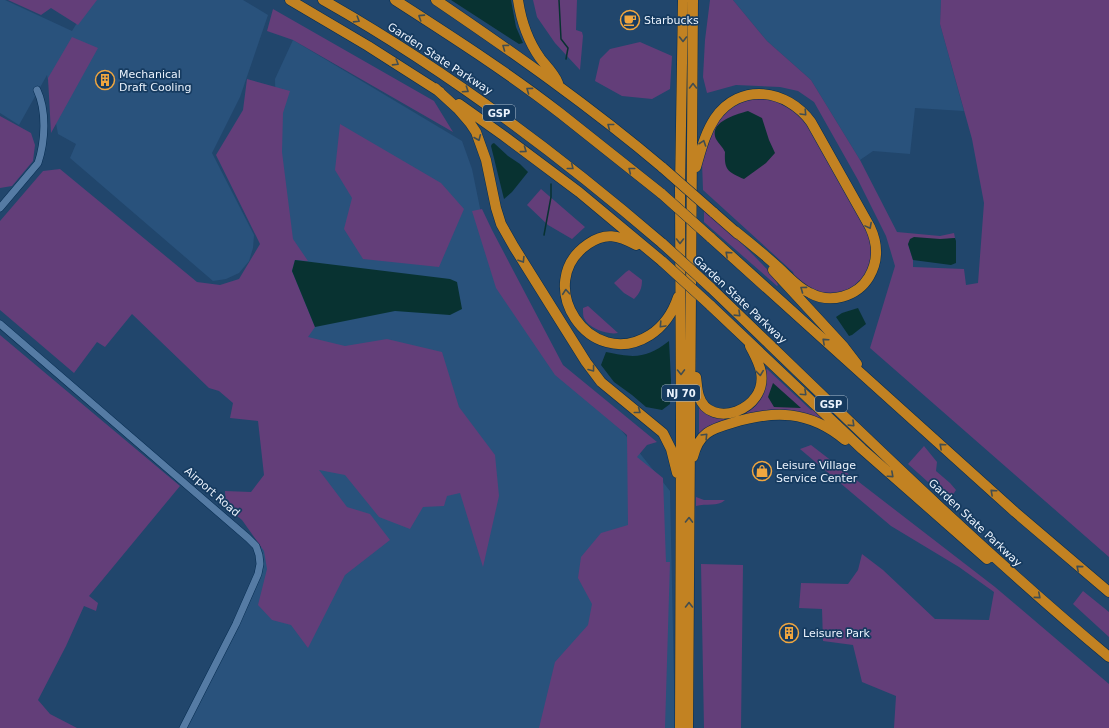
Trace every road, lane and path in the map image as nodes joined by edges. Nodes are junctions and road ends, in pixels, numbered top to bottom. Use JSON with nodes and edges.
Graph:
{"nodes":[{"id":1,"x":290,"y":0,"type":"edge"},
{"id":2,"x":323,"y":0,"type":"edge"},
{"id":3,"x":395,"y":0,"type":"edge"},
{"id":4,"x":436,"y":0,"type":"edge"},
{"id":5,"x":518,"y":0,"type":"edge"},
{"id":6,"x":684,"y":0,"type":"edge"},
{"id":7,"x":693,"y":0,"type":"edge"},
{"id":8,"x":560,"y":86,"type":"junction"},
{"id":9,"x":435,"y":88,"type":"junction"},
{"id":10,"x":37,"y":90,"type":"dead end"},
{"id":11,"x":693,"y":180,"type":"junction"},
{"id":12,"x":0,"y":208,"type":"edge"},
{"id":13,"x":734,"y":231,"type":"junction"},
{"id":14,"x":650,"y":252,"type":"junction"},
{"id":15,"x":680,"y":291,"type":"junction"},
{"id":16,"x":0,"y":324,"type":"edge"},
{"id":17,"x":745,"y":338,"type":"junction"},
{"id":18,"x":691,"y":357,"type":"junction"},
{"id":19,"x":875,"y":386,"type":"junction"},
{"id":20,"x":862,"y":449,"type":"junction"},
{"id":21,"x":690,"y":471,"type":"junction"},
{"id":22,"x":681,"y":495,"type":"junction"},
{"id":23,"x":1009,"y":570,"type":"junction"},
{"id":24,"x":1109,"y":592,"type":"edge"},
{"id":25,"x":1109,"y":657,"type":"edge"},
{"id":26,"x":183,"y":728,"type":"edge"},
{"id":27,"x":680,"y":728,"type":"edge"},
{"id":28,"x":688,"y":728,"type":"edge"}],
"edges":[{"from":1,"to":9,"type":"highway","one_way":true},
{"from":2,"to":23,"type":"highway","name":"Garden State Parkway","number":"GSP","one_way":true,"bridge":true},
{"from":19,"to":3,"type":"highway","one_way":true,"bridge":true},
{"from":8,"to":4,"type":"highway","one_way":true},
{"from":5,"to":8,"type":"highway"},
{"from":6,"to":15,"type":"highway","number":"NJ 70","one_way":true},
{"from":11,"to":7,"type":"highway","number":"NJ 70","one_way":true},
{"from":13,"to":8,"type":"highway","one_way":true,"bridge":true},
{"from":9,"to":14,"type":"highway","one_way":true},
{"from":9,"to":22,"type":"highway","one_way":true},
{"from":10,"to":12,"type":"street"},
{"from":11,"to":13,"type":"highway","one_way":true},
{"from":11,"to":18,"type":"highway","number":"NJ 70"},
{"from":13,"to":19,"type":"highway"},
{"from":15,"to":14,"type":"highway","one_way":true},
{"from":14,"to":17,"type":"highway","bridge":true},
{"from":15,"to":22,"type":"highway","number":"NJ 70","one_way":true},
{"from":16,"to":26,"type":"street","name":"Airport Road"},
{"from":17,"to":18,"type":"highway","one_way":true},
{"from":17,"to":20,"type":"highway","one_way":true},
{"from":18,"to":21,"type":"highway","number":"NJ 70"},
{"from":24,"to":19,"type":"highway","one_way":true},
{"from":21,"to":20,"type":"highway","one_way":true},
{"from":20,"to":23,"type":"highway","one_way":true},
{"from":28,"to":21,"type":"highway","number":"NJ 70","one_way":true},
{"from":22,"to":27,"type":"highway","number":"NJ 70"},
{"from":23,"to":25,"type":"highway","name":"Garden State Parkway","number":"GSP","one_way":true}]}
